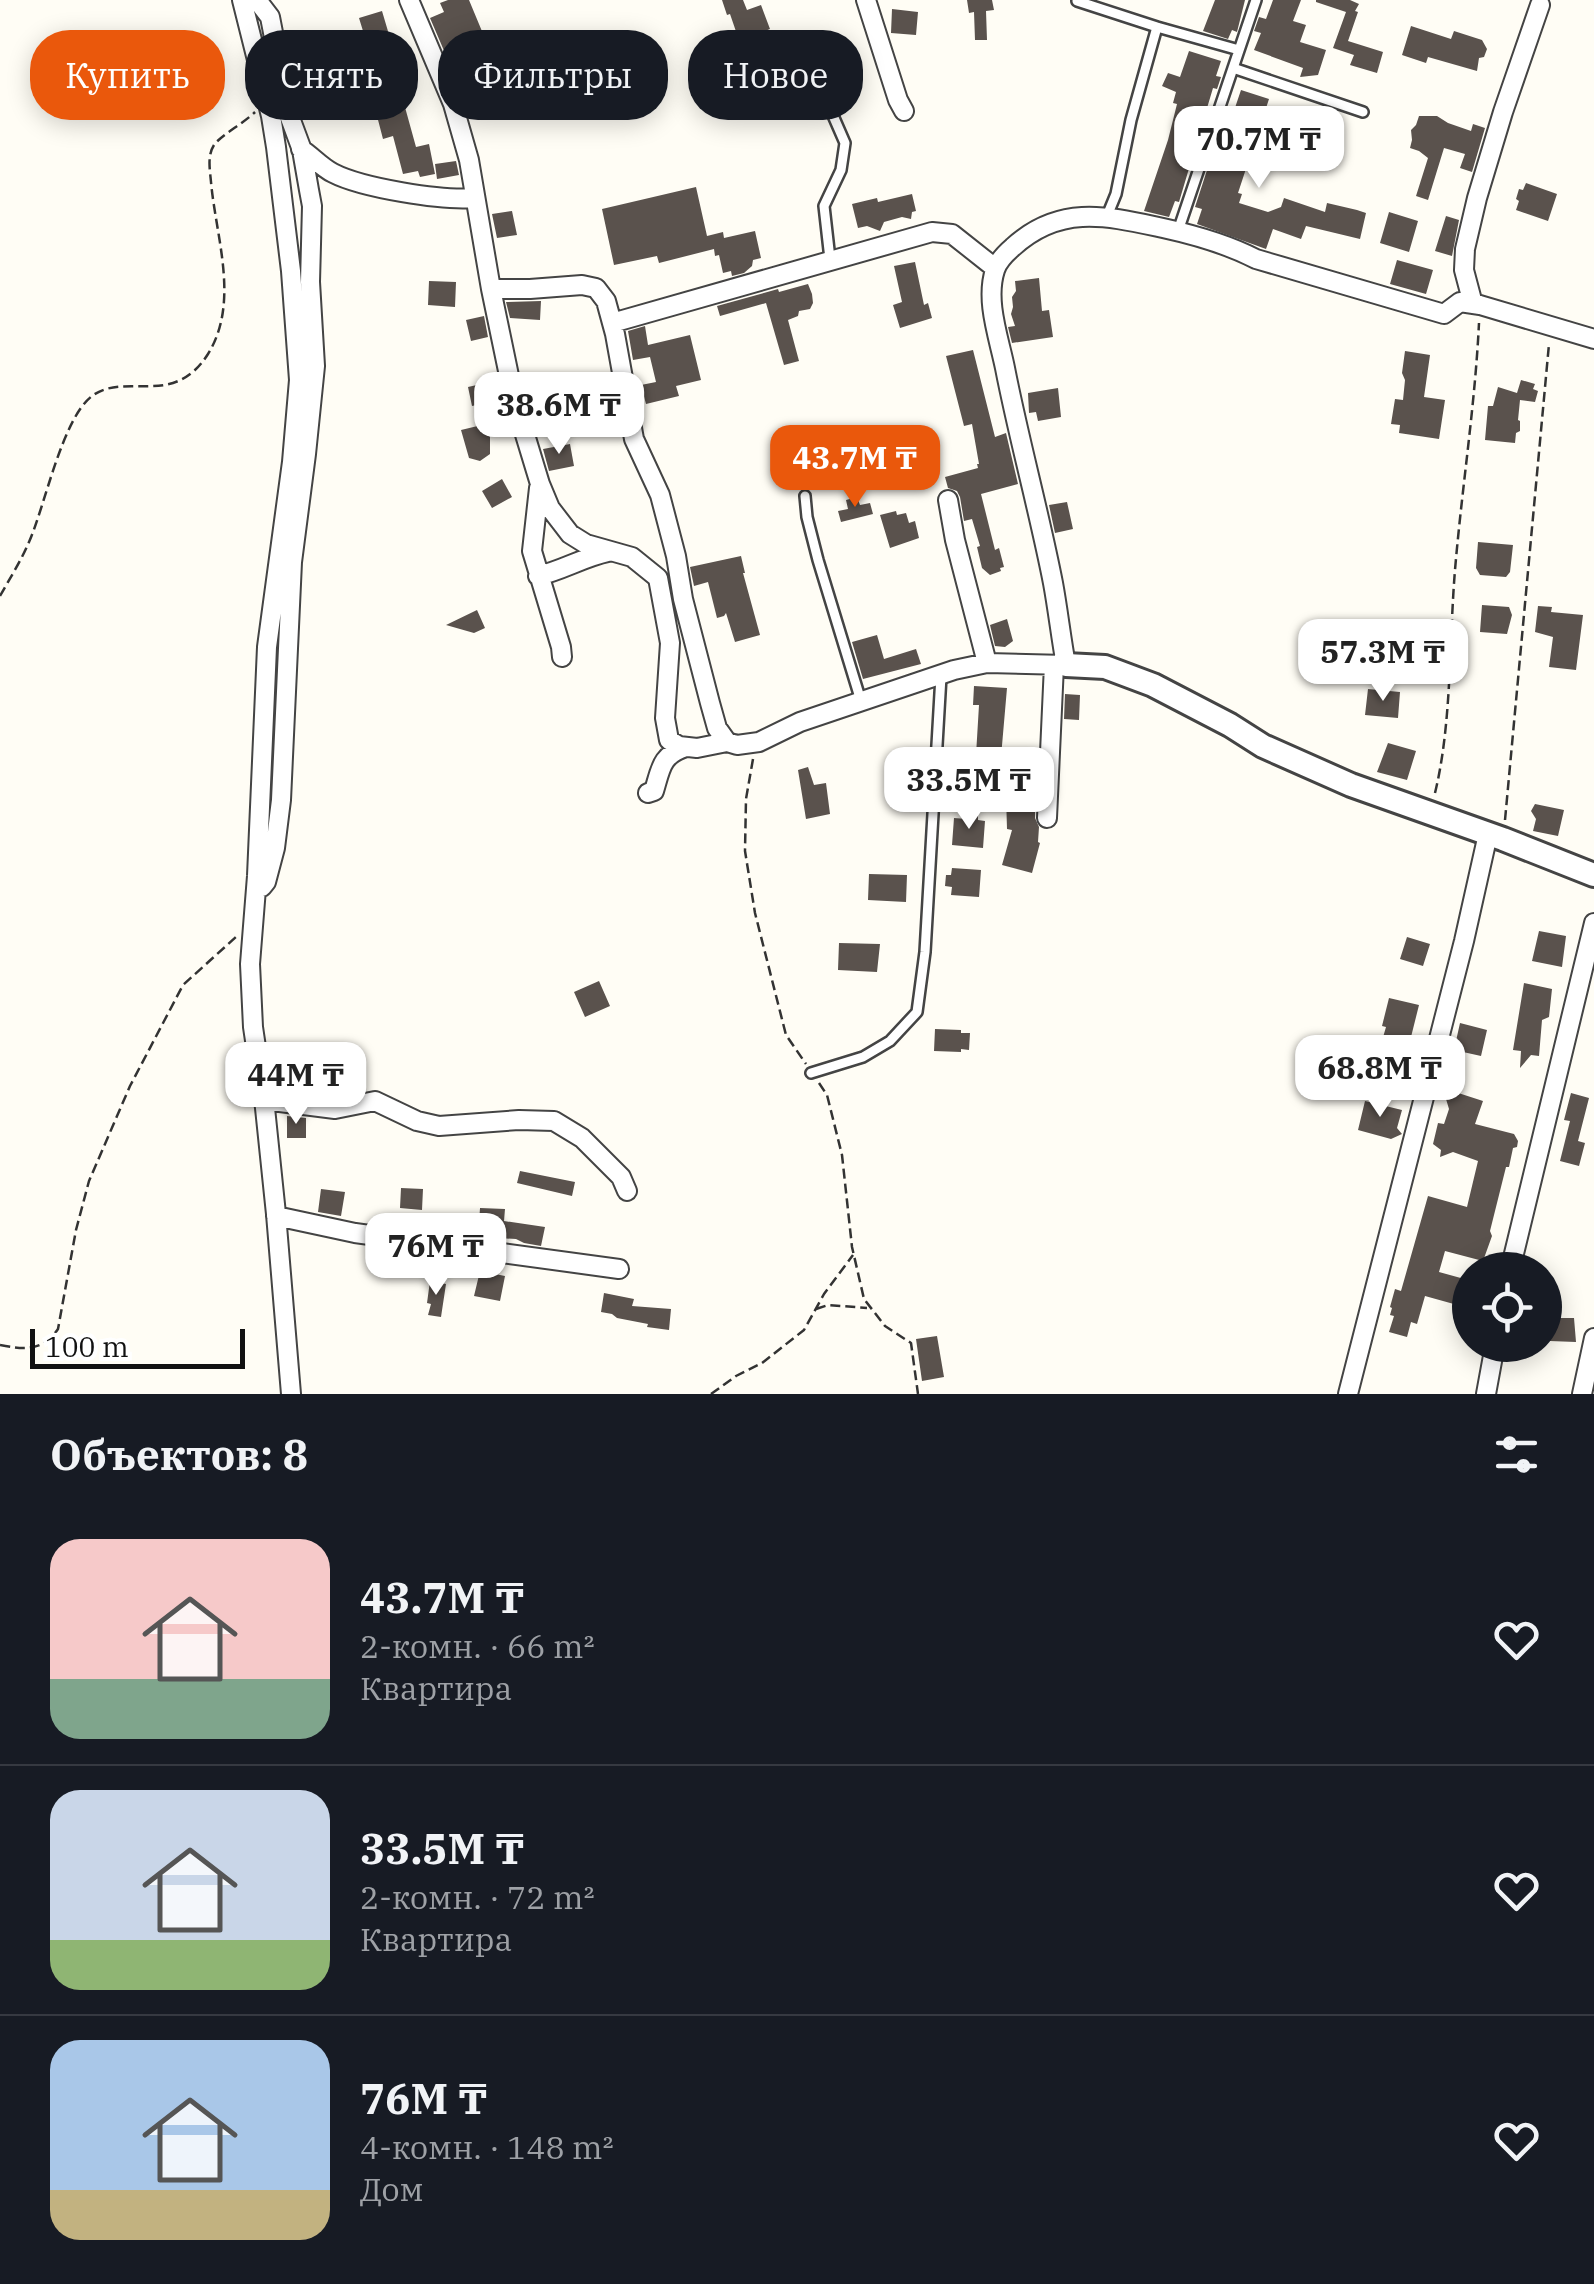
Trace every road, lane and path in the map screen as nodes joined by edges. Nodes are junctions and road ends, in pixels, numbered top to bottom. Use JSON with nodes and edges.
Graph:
{"nodes":[{"id":1,"x":242,"y":0,"type":"edge"},
{"id":2,"x":257,"y":0,"type":"edge"},
{"id":3,"x":409,"y":0,"type":"edge"},
{"id":4,"x":866,"y":0,"type":"edge"},
{"id":5,"x":1256,"y":0,"type":"edge"},
{"id":6,"x":1077,"y":1,"type":"edge"},
{"id":7,"x":1540,"y":5,"type":"dead end"},
{"id":8,"x":1157,"y":28,"type":"junction"},
{"id":9,"x":249,"y":30,"type":"edge"},
{"id":10,"x":272,"y":30,"type":"edge"},
{"id":11,"x":1239,"y":50,"type":"junction"},
{"id":12,"x":1232,"y":68,"type":"junction"},
{"id":13,"x":904,"y":111,"type":"dead end"},
{"id":14,"x":1363,"y":112,"type":"dead end"},
{"id":15,"x":246,"y":120,"type":"edge"},
{"id":16,"x":270,"y":120,"type":"edge"},
{"id":17,"x":291,"y":120,"type":"edge"},
{"id":18,"x":835,"y":120,"type":"edge"},
{"id":19,"x":276,"y":147,"type":"junction"},
{"id":20,"x":302,"y":150,"type":"junction"},
{"id":21,"x":475,"y":198,"type":"junction"},
{"id":22,"x":1107,"y":216,"type":"junction"},
{"id":23,"x":1178,"y":231,"type":"junction"},
{"id":24,"x":830,"y":259,"type":"junction"},
{"id":25,"x":996,"y":268,"type":"junction"},
{"id":26,"x":490,"y":289,"type":"junction"},
{"id":27,"x":1477,"y":304,"type":"junction"},
{"id":28,"x":612,"y":322,"type":"junction"},
{"id":29,"x":1594,"y":339,"type":"edge"},
{"id":30,"x":1549,"y":344,"type":"dead end"},
{"id":31,"x":540,"y":484,"type":"junction"},
{"id":32,"x":804,"y":496,"type":"dead end"},
{"id":33,"x":948,"y":500,"type":"dead end"},
{"id":34,"x":612,"y":551,"type":"junction"},
{"id":35,"x":538,"y":576,"type":"junction"},
{"id":36,"x":0,"y":596,"type":"edge"},
{"id":37,"x":562,"y":658,"type":"dead end"},
{"id":38,"x":988,"y":663,"type":"junction"},
{"id":39,"x":1060,"y":665,"type":"junction"},
{"id":40,"x":941,"y":675,"type":"junction"},
{"id":41,"x":861,"y":702,"type":"junction"},
{"id":42,"x":727,"y":742,"type":"junction"},
{"id":43,"x":686,"y":747,"type":"junction"},
{"id":44,"x":648,"y":793,"type":"dead end"},
{"id":45,"x":1430,"y":814,"type":"junction"},
{"id":46,"x":1047,"y":818,"type":"dead end"},
{"id":47,"x":1495,"y":837,"type":"junction"},
{"id":48,"x":1594,"y":876,"type":"edge"},
{"id":49,"x":256,"y":895,"type":"junction"},
{"id":50,"x":254,"y":919,"type":"junction"},
{"id":51,"x":1594,"y":922,"type":"edge"},
{"id":52,"x":811,"y":1072,"type":"dead end"},
{"id":53,"x":264,"y":1100,"type":"junction"},
{"id":54,"x":627,"y":1191,"type":"dead end"},
{"id":55,"x":276,"y":1216,"type":"junction"},
{"id":56,"x":1514,"y":1252,"type":"edge"},
{"id":57,"x":854,"y":1255,"type":"dead end"},
{"id":58,"x":619,"y":1269,"type":"dead end"},
{"id":59,"x":871,"y":1308,"type":"dead end"},
{"id":60,"x":815,"y":1310,"type":"junction"},
{"id":61,"x":1594,"y":1338,"type":"edge"},
{"id":62,"x":0,"y":1345,"type":"edge"},
{"id":63,"x":1492,"y":1362,"type":"edge"},
{"id":64,"x":291,"y":1394,"type":"edge"},
{"id":65,"x":712,"y":1394,"type":"edge"},
{"id":66,"x":1348,"y":1394,"type":"edge"},
{"id":67,"x":1486,"y":1394,"type":"edge"},
{"id":68,"x":1582,"y":1394,"type":"edge"}],
"edges":[{"from":1,"to":9,"type":"street"},
{"from":2,"to":10,"type":"street"},
{"from":3,"to":21,"type":"street"},
{"from":4,"to":13,"type":"street"},
{"from":5,"to":11,"type":"lane"},
{"from":6,"to":8,"type":"lane"},
{"from":7,"to":27,"type":"street"},
{"from":8,"to":11,"type":"lane"},
{"from":8,"to":22,"type":"lane"},
{"from":11,"to":12,"type":"lane"},
{"from":12,"to":14,"type":"lane"},
{"from":12,"to":23,"type":"lane"},
{"from":15,"to":36,"type":"path"},
{"from":16,"to":19,"type":"street"},
{"from":17,"to":20,"type":"street"},
{"from":18,"to":24,"type":"lane"},
{"from":19,"to":20,"type":"street"},
{"from":19,"to":49,"type":"street"},
{"from":20,"to":21,"type":"street"},
{"from":20,"to":49,"type":"street"},
{"from":21,"to":26,"type":"street"},
{"from":22,"to":23,"type":"street"},
{"from":22,"to":25,"type":"street"},
{"from":23,"to":27,"type":"street"},
{"from":24,"to":25,"type":"street"},
{"from":24,"to":28,"type":"street"},
{"from":25,"to":39,"type":"street"},
{"from":26,"to":28,"type":"street"},
{"from":26,"to":31,"type":"street"},
{"from":27,"to":29,"type":"street"},
{"from":27,"to":45,"type":"path"},
{"from":28,"to":42,"type":"street"},
{"from":30,"to":47,"type":"path"},
{"from":31,"to":34,"type":"street"},
{"from":31,"to":35,"type":"street"},
{"from":32,"to":41,"type":"lane"},
{"from":33,"to":38,"type":"street"},
{"from":34,"to":35,"type":"street"},
{"from":34,"to":43,"type":"street"},
{"from":35,"to":37,"type":"street"},
{"from":38,"to":39,"type":"street"},
{"from":38,"to":40,"type":"street"},
{"from":39,"to":45,"type":"street"},
{"from":39,"to":46,"type":"street"},
{"from":40,"to":41,"type":"street"},
{"from":40,"to":52,"type":"lane"},
{"from":41,"to":42,"type":"street"},
{"from":42,"to":43,"type":"street"},
{"from":43,"to":44,"type":"street"},
{"from":45,"to":47,"type":"street"},
{"from":47,"to":48,"type":"street"},
{"from":47,"to":66,"type":"street"},
{"from":49,"to":50,"type":"street"},
{"from":50,"to":53,"type":"street"},
{"from":50,"to":62,"type":"path"},
{"from":51,"to":56,"type":"street"},
{"from":53,"to":54,"type":"street"},
{"from":53,"to":55,"type":"street"},
{"from":55,"to":58,"type":"street"},
{"from":55,"to":64,"type":"street"},
{"from":57,"to":60,"type":"path"},
{"from":59,"to":60,"type":"path"},
{"from":60,"to":65,"type":"path"},
{"from":61,"to":68,"type":"street"},
{"from":63,"to":67,"type":"street"}]}
